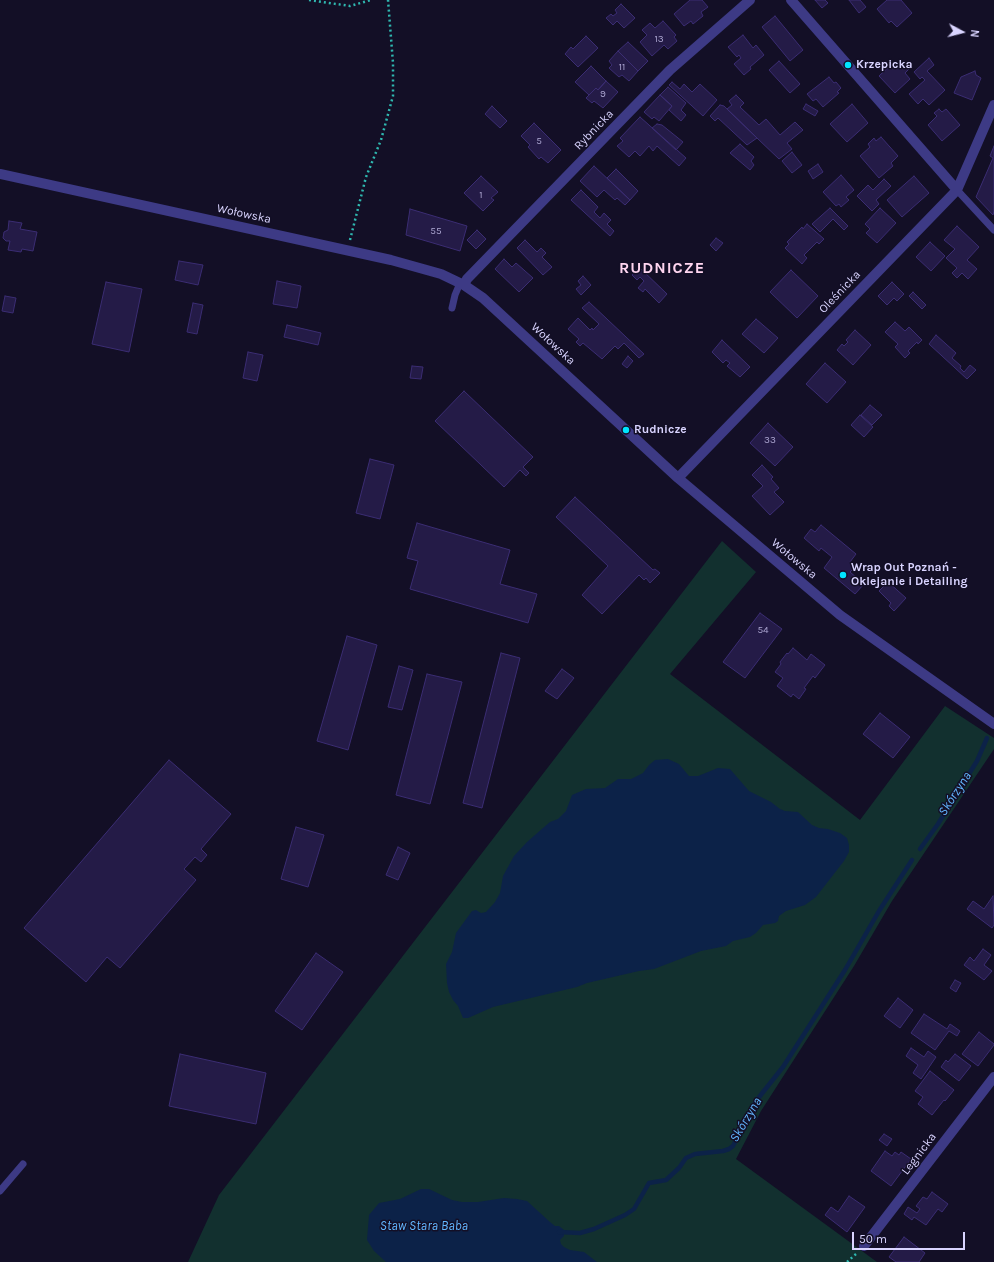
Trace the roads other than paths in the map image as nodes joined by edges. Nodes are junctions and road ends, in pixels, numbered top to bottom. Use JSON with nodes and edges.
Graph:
{"nodes":[{"id":1,"x":750,"y":0,"type":"edge"},
{"id":2,"x":791,"y":0,"type":"edge"},
{"id":3,"x":994,"y":105,"type":"edge"},
{"id":4,"x":0,"y":174,"type":"edge"},
{"id":5,"x":957,"y":190,"type":"junction"},
{"id":6,"x":994,"y":230,"type":"edge"},
{"id":7,"x":462,"y":284,"type":"junction"},
{"id":8,"x":452,"y":308,"type":"dead end"},
{"id":9,"x":678,"y":478,"type":"junction"},
{"id":10,"x":994,"y":724,"type":"edge"},
{"id":11,"x":994,"y":1077,"type":"edge"},
{"id":12,"x":24,"y":1164,"type":"dead end"},
{"id":13,"x":0,"y":1191,"type":"edge"},
{"id":14,"x":864,"y":1246,"type":"dead end"}],
"edges":[{"from":1,"to":7,"type":"street","name":"Rybnicka"},
{"from":2,"to":5,"type":"street"},
{"from":3,"to":5,"type":"street","name":"Oleśnicka"},
{"from":4,"to":7,"type":"street","name":"Wołowska"},
{"from":5,"to":6,"type":"lane"},
{"from":5,"to":9,"type":"street","name":"Oleśnicka"},
{"from":7,"to":8,"type":"lane"},
{"from":7,"to":9,"type":"street","name":"Wołowska"},
{"from":9,"to":10,"type":"street","name":"Wołowska"},
{"from":11,"to":14,"type":"street","name":"Legnicka"},
{"from":12,"to":13,"type":"lane"}]}
